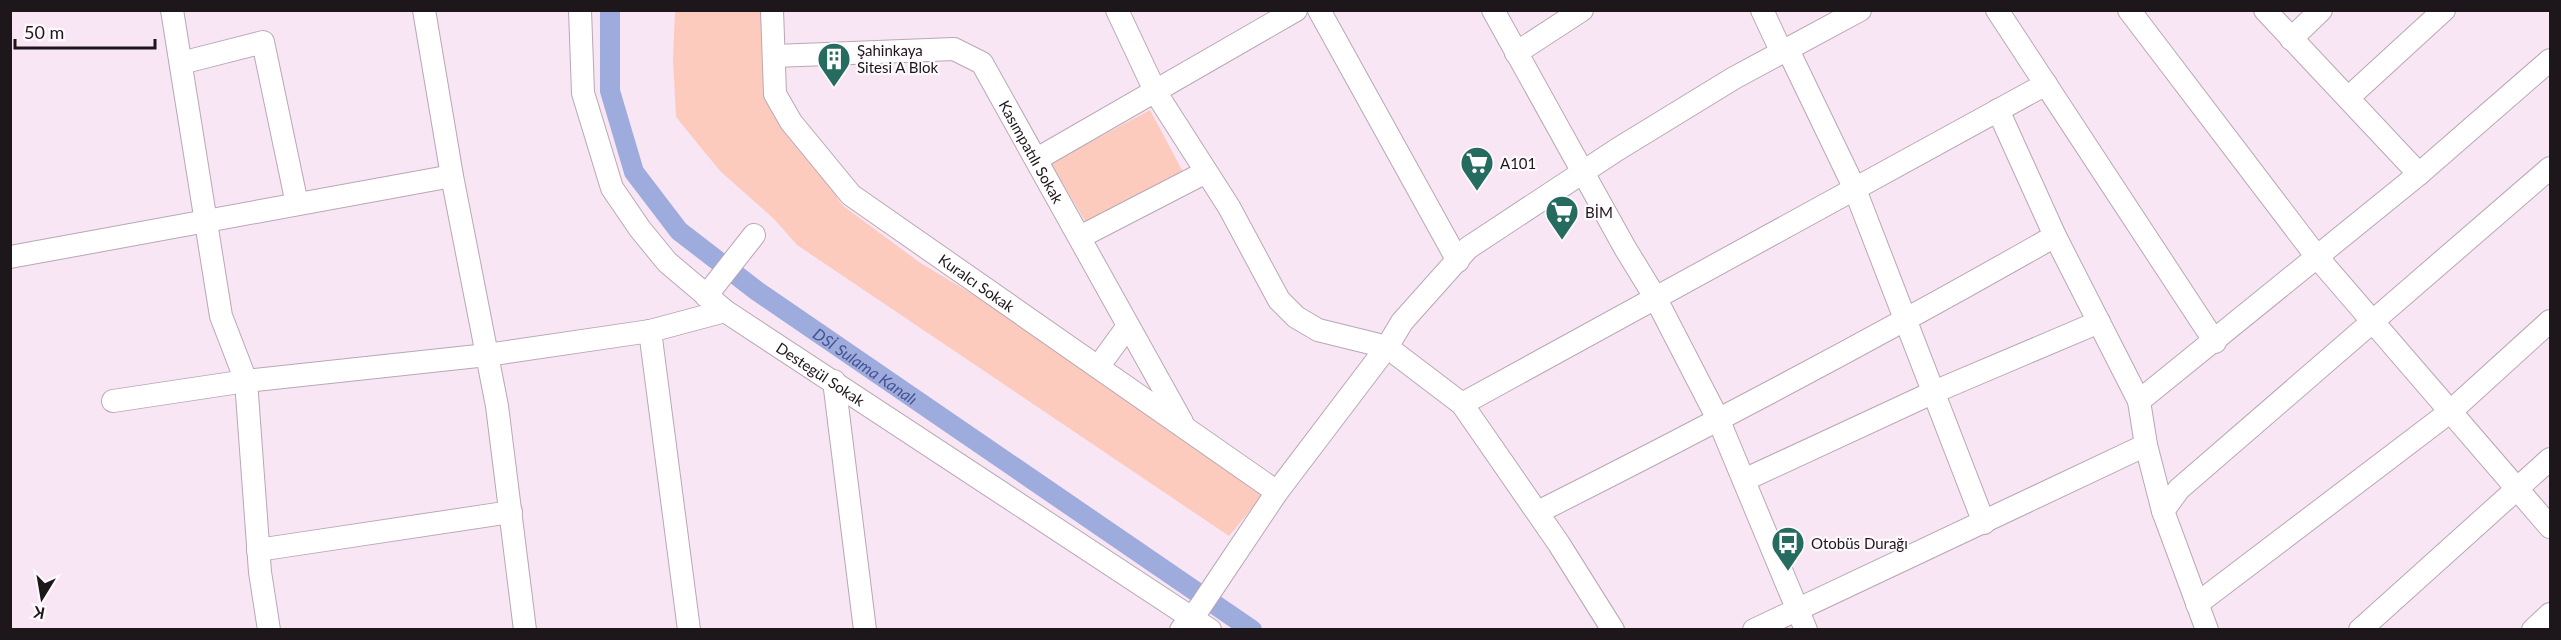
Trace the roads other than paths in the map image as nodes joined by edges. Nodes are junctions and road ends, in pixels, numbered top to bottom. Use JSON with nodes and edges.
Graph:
{"nodes":[{"id":1,"x":172,"y":10,"type":"edge"},
{"id":2,"x":424,"y":10,"type":"edge"},
{"id":3,"x":580,"y":10,"type":"edge"},
{"id":4,"x":772,"y":10,"type":"edge"},
{"id":5,"x":1117,"y":10,"type":"edge"},
{"id":6,"x":1296,"y":10,"type":"edge"},
{"id":7,"x":1319,"y":10,"type":"edge"},
{"id":8,"x":1492,"y":10,"type":"edge"},
{"id":9,"x":1582,"y":10,"type":"edge"},
{"id":10,"x":1762,"y":10,"type":"edge"},
{"id":11,"x":1860,"y":10,"type":"edge"},
{"id":12,"x":1997,"y":10,"type":"edge"},
{"id":13,"x":2129,"y":10,"type":"edge"},
{"id":14,"x":2265,"y":10,"type":"edge"},
{"id":15,"x":2321,"y":10,"type":"edge"},
{"id":16,"x":2444,"y":10,"type":"edge"},
{"id":17,"x":2291,"y":39,"type":"junction"},
{"id":18,"x":1785,"y":51,"type":"junction"},
{"id":19,"x":1516,"y":53,"type":"junction"},
{"id":20,"x":775,"y":56,"type":"junction"},
{"id":21,"x":2550,"y":60,"type":"edge"},
{"id":22,"x":181,"y":63,"type":"junction"},
{"id":23,"x":2046,"y":84,"type":"junction"},
{"id":24,"x":1156,"y":93,"type":"junction"},
{"id":25,"x":2348,"y":98,"type":"junction"},
{"id":26,"x":1998,"y":110,"type":"junction"},
{"id":27,"x":1037,"y":159,"type":"junction"},
{"id":28,"x":2550,"y":168,"type":"edge"},
{"id":29,"x":1582,"y":171,"type":"junction"},
{"id":30,"x":1206,"y":172,"type":"junction"},
{"id":31,"x":2420,"y":174,"type":"junction"},
{"id":32,"x":452,"y":176,"type":"junction"},
{"id":33,"x":1854,"y":187,"type":"junction"},
{"id":34,"x":297,"y":204,"type":"junction"},
{"id":35,"x":206,"y":221,"type":"junction"},
{"id":36,"x":754,"y":235,"type":"dead end"},
{"id":37,"x":2055,"y":236,"type":"junction"},
{"id":38,"x":1080,"y":237,"type":"junction"},
{"id":39,"x":10,"y":257,"type":"edge"},
{"id":40,"x":2317,"y":257,"type":"junction"},
{"id":41,"x":1458,"y":261,"type":"junction"},
{"id":42,"x":706,"y":296,"type":"junction"},
{"id":43,"x":1655,"y":297,"type":"junction"},
{"id":44,"x":724,"y":311,"type":"junction"},
{"id":45,"x":1906,"y":321,"type":"junction"},
{"id":46,"x":2550,"y":321,"type":"edge"},
{"id":47,"x":2099,"y":322,"type":"junction"},
{"id":48,"x":2371,"y":322,"type":"junction"},
{"id":49,"x":1128,"y":326,"type":"junction"},
{"id":50,"x":650,"y":332,"type":"junction"},
{"id":51,"x":2215,"y":342,"type":"junction"},
{"id":52,"x":1388,"y":347,"type":"junction"},
{"id":53,"x":487,"y":355,"type":"junction"},
{"id":54,"x":1098,"y":367,"type":"junction"},
{"id":55,"x":246,"y":381,"type":"junction"},
{"id":56,"x":834,"y":381,"type":"junction"},
{"id":57,"x":1934,"y":392,"type":"junction"},
{"id":58,"x":113,"y":401,"type":"dead end"},
{"id":59,"x":2139,"y":401,"type":"junction"},
{"id":60,"x":1462,"y":404,"type":"junction"},
{"id":61,"x":2451,"y":411,"type":"junction"},
{"id":62,"x":1719,"y":421,"type":"junction"},
{"id":63,"x":1184,"y":426,"type":"junction"},
{"id":64,"x":2146,"y":445,"type":"junction"},
{"id":65,"x":2550,"y":459,"type":"edge"},
{"id":66,"x":1744,"y":480,"type":"junction"},
{"id":67,"x":2517,"y":488,"type":"junction"},
{"id":68,"x":1277,"y":492,"type":"junction"},
{"id":69,"x":2163,"y":511,"type":"junction"},
{"id":70,"x":510,"y":512,"type":"junction"},
{"id":71,"x":1538,"y":512,"type":"junction"},
{"id":72,"x":1984,"y":524,"type":"junction"},
{"id":73,"x":2550,"y":527,"type":"edge"},
{"id":74,"x":258,"y":550,"type":"junction"},
{"id":75,"x":2197,"y":604,"type":"junction"},
{"id":76,"x":2550,"y":614,"type":"edge"},
{"id":77,"x":1191,"y":618,"type":"edge"},
{"id":78,"x":1802,"y":620,"type":"edge"},
{"id":79,"x":269,"y":630,"type":"edge"},
{"id":80,"x":525,"y":630,"type":"edge"},
{"id":81,"x":690,"y":630,"type":"edge"},
{"id":82,"x":865,"y":630,"type":"edge"},
{"id":83,"x":1210,"y":630,"type":"edge"},
{"id":84,"x":1613,"y":630,"type":"edge"},
{"id":85,"x":1754,"y":630,"type":"edge"},
{"id":86,"x":2207,"y":630,"type":"edge"},
{"id":87,"x":2360,"y":630,"type":"edge"},
{"id":88,"x":2533,"y":630,"type":"edge"}],
"edges":[{"from":1,"to":22,"type":"street"},
{"from":2,"to":32,"type":"street"},
{"from":3,"to":42,"type":"street","name":"Destegül Sokak"},
{"from":4,"to":20,"type":"street","name":"Kuralcı Sokak"},
{"from":5,"to":24,"type":"street"},
{"from":6,"to":24,"type":"street"},
{"from":7,"to":41,"type":"street"},
{"from":8,"to":19,"type":"street"},
{"from":9,"to":19,"type":"street"},
{"from":10,"to":18,"type":"street"},
{"from":11,"to":18,"type":"street"},
{"from":12,"to":23,"type":"street"},
{"from":13,"to":40,"type":"street"},
{"from":14,"to":17,"type":"street"},
{"from":15,"to":17,"type":"street"},
{"from":16,"to":25,"type":"street"},
{"from":17,"to":25,"type":"street"},
{"from":18,"to":29,"type":"street"},
{"from":18,"to":33,"type":"street"},
{"from":19,"to":29,"type":"street"},
{"from":20,"to":27,"type":"street","name":"Kasımpatılı Sokak"},
{"from":20,"to":54,"type":"street","name":"Kuralcı Sokak"},
{"from":21,"to":31,"type":"street"},
{"from":22,"to":34,"type":"street"},
{"from":22,"to":35,"type":"street"},
{"from":23,"to":26,"type":"street"},
{"from":23,"to":51,"type":"street"},
{"from":24,"to":27,"type":"street"},
{"from":24,"to":30,"type":"street"},
{"from":25,"to":31,"type":"street"},
{"from":26,"to":33,"type":"street"},
{"from":26,"to":37,"type":"street"},
{"from":27,"to":38,"type":"street","name":"Kasımpatılı Sokak"},
{"from":28,"to":48,"type":"street"},
{"from":29,"to":41,"type":"street"},
{"from":29,"to":43,"type":"street"},
{"from":30,"to":38,"type":"street"},
{"from":30,"to":52,"type":"street"},
{"from":31,"to":40,"type":"street"},
{"from":32,"to":34,"type":"street"},
{"from":32,"to":53,"type":"street"},
{"from":33,"to":43,"type":"street"},
{"from":33,"to":45,"type":"street"},
{"from":34,"to":35,"type":"street"},
{"from":35,"to":39,"type":"street"},
{"from":35,"to":55,"type":"street"},
{"from":36,"to":42,"type":"street"},
{"from":37,"to":45,"type":"street"},
{"from":37,"to":47,"type":"street"},
{"from":38,"to":49,"type":"street","name":"Kasımpatılı Sokak"},
{"from":40,"to":48,"type":"street"},
{"from":40,"to":51,"type":"street"},
{"from":41,"to":52,"type":"street"},
{"from":42,"to":44,"type":"street","name":"Destegül Sokak"},
{"from":43,"to":60,"type":"street"},
{"from":43,"to":62,"type":"street"},
{"from":44,"to":50,"type":"street"},
{"from":44,"to":56,"type":"street","name":"Destegül Sokak"},
{"from":45,"to":57,"type":"street"},
{"from":45,"to":62,"type":"street"},
{"from":46,"to":61,"type":"street"},
{"from":47,"to":57,"type":"street"},
{"from":47,"to":59,"type":"street"},
{"from":48,"to":61,"type":"street"},
{"from":48,"to":69,"type":"street"},
{"from":49,"to":54,"type":"street"},
{"from":49,"to":63,"type":"street","name":"Kasımpatılı Sokak"},
{"from":50,"to":53,"type":"street"},
{"from":50,"to":81,"type":"street"},
{"from":51,"to":59,"type":"street"},
{"from":52,"to":60,"type":"street"},
{"from":52,"to":68,"type":"street"},
{"from":53,"to":55,"type":"street"},
{"from":53,"to":70,"type":"street"},
{"from":54,"to":63,"type":"street","name":"Kuralcı Sokak"},
{"from":55,"to":58,"type":"street"},
{"from":55,"to":74,"type":"street"},
{"from":56,"to":77,"type":"street","name":"Destegül Sokak"},
{"from":56,"to":82,"type":"street"},
{"from":57,"to":66,"type":"street"},
{"from":57,"to":72,"type":"street"},
{"from":59,"to":64,"type":"street"},
{"from":60,"to":71,"type":"street"},
{"from":61,"to":67,"type":"street"},
{"from":61,"to":75,"type":"street"},
{"from":62,"to":66,"type":"street"},
{"from":62,"to":71,"type":"street"},
{"from":63,"to":68,"type":"street","name":"Kuralcı Sokak"},
{"from":64,"to":69,"type":"street"},
{"from":64,"to":72,"type":"street"},
{"from":65,"to":67,"type":"street"},
{"from":66,"to":78,"type":"street"},
{"from":67,"to":73,"type":"street"},
{"from":67,"to":87,"type":"street"},
{"from":68,"to":77,"type":"street"},
{"from":69,"to":75,"type":"street"},
{"from":70,"to":74,"type":"street"},
{"from":70,"to":80,"type":"street"},
{"from":71,"to":84,"type":"street"},
{"from":72,"to":78,"type":"street"},
{"from":74,"to":79,"type":"street"},
{"from":75,"to":86,"type":"street"},
{"from":76,"to":88,"type":"street"},
{"from":77,"to":83,"type":"street","name":"Destegül Sokak"},
{"from":78,"to":85,"type":"street"}]}
